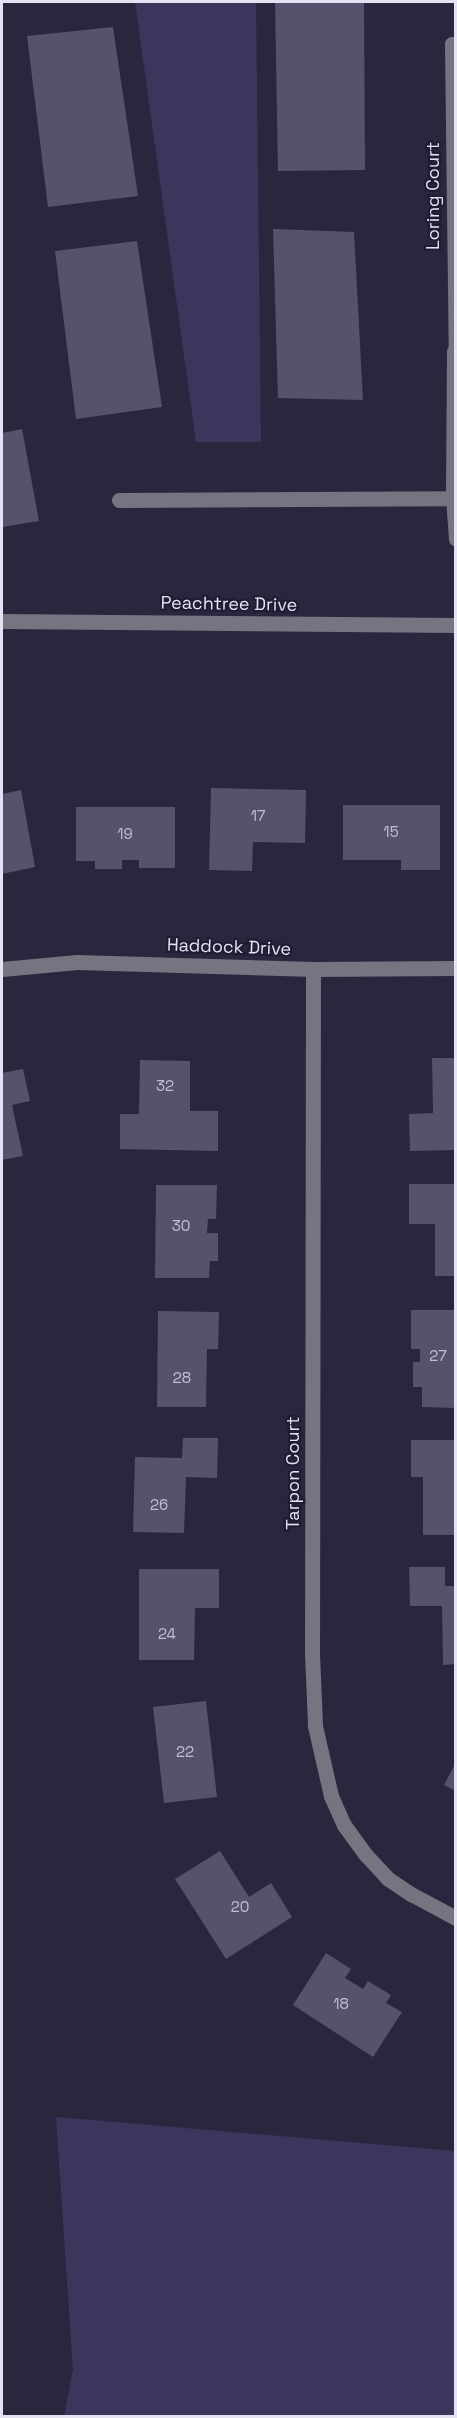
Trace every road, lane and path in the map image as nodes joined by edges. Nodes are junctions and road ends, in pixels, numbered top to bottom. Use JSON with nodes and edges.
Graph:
{"nodes":[{"id":1,"x":456,"y":44,"type":"edge"},
{"id":2,"x":455,"y":351,"type":"edge"},
{"id":3,"x":453,"y":498,"type":"junction"},
{"id":4,"x":119,"y":500,"type":"dead end"},
{"id":5,"x":456,"y":539,"type":"edge"},
{"id":6,"x":2,"y":621,"type":"edge"},
{"id":7,"x":456,"y":625,"type":"edge"},
{"id":8,"x":456,"y":968,"type":"edge"},
{"id":9,"x":2,"y":969,"type":"edge"},
{"id":10,"x":313,"y":969,"type":"junction"},
{"id":11,"x":456,"y":1918,"type":"edge"}],
"edges":[{"from":1,"to":2,"type":"street","name":"Loring Court"},
{"from":2,"to":3,"type":"street","name":"Loring Court"},
{"from":3,"to":4,"type":"street"},
{"from":3,"to":5,"type":"street","name":"Loring Court"},
{"from":6,"to":7,"type":"street","name":"Peachtree Drive"},
{"from":8,"to":10,"type":"street","name":"Haddock Drive"},
{"from":9,"to":10,"type":"street","name":"Haddock Drive"},
{"from":10,"to":11,"type":"street","name":"Tarpon Court"}]}
